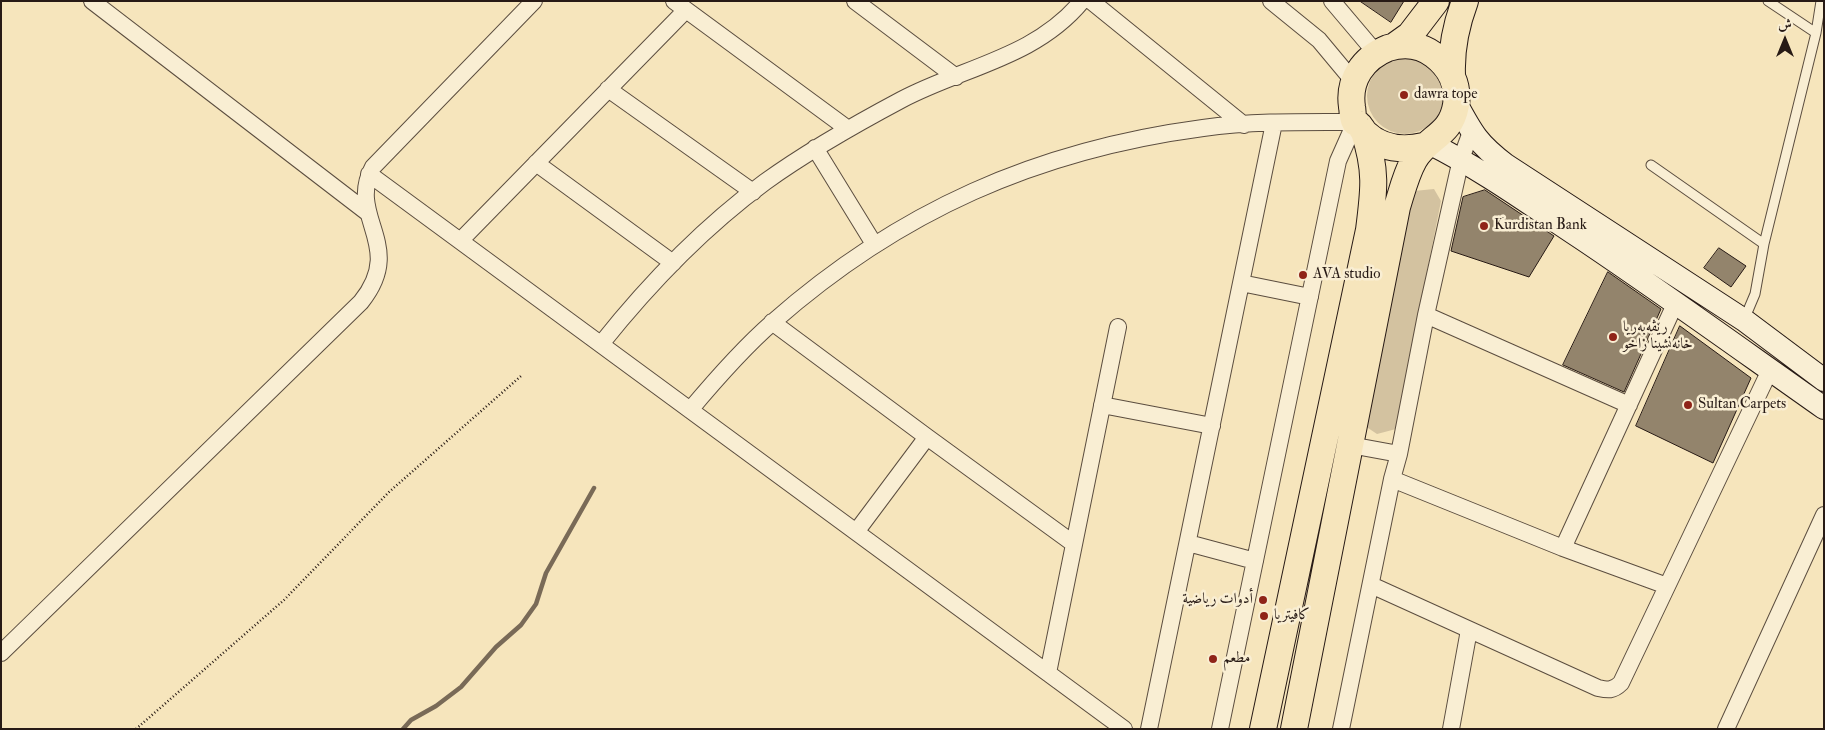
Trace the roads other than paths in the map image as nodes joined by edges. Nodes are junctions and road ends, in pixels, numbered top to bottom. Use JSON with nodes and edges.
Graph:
{"nodes":[{"id":1,"x":92,"y":1,"type":"edge"},
{"id":2,"x":534,"y":1,"type":"edge"},
{"id":3,"x":855,"y":1,"type":"edge"},
{"id":4,"x":1082,"y":1,"type":"edge"},
{"id":5,"x":1091,"y":1,"type":"edge"},
{"id":6,"x":1271,"y":1,"type":"edge"},
{"id":7,"x":1332,"y":1,"type":"edge"},
{"id":8,"x":1436,"y":1,"type":"edge"},
{"id":9,"x":1465,"y":1,"type":"edge"},
{"id":10,"x":1768,"y":1,"type":"edge"},
{"id":11,"x":1819,"y":3,"type":"edge"},
{"id":12,"x":680,"y":6,"type":"edge"},
{"id":13,"x":1816,"y":33,"type":"junction"},
{"id":14,"x":1386,"y":49,"type":"junction"},
{"id":15,"x":1452,"y":75,"type":"junction"},
{"id":16,"x":956,"y":77,"type":"junction"},
{"id":17,"x":1354,"y":82,"type":"junction"},
{"id":18,"x":608,"y":89,"type":"junction"},
{"id":19,"x":1456,"y":103,"type":"junction"},
{"id":20,"x":1274,"y":123,"type":"junction"},
{"id":21,"x":1244,"y":125,"type":"junction"},
{"id":22,"x":1359,"y":126,"type":"junction"},
{"id":23,"x":848,"y":129,"type":"junction"},
{"id":24,"x":1471,"y":132,"type":"junction"},
{"id":25,"x":1427,"y":145,"type":"junction"},
{"id":26,"x":815,"y":148,"type":"junction"},
{"id":27,"x":1461,"y":159,"type":"junction"},
{"id":28,"x":536,"y":163,"type":"junction"},
{"id":29,"x":1651,"y":165,"type":"dead end"},
{"id":30,"x":369,"y":174,"type":"junction"},
{"id":31,"x":754,"y":192,"type":"junction"},
{"id":32,"x":368,"y":213,"type":"junction"},
{"id":33,"x":460,"y":241,"type":"junction"},
{"id":34,"x":874,"y":244,"type":"junction"},
{"id":35,"x":1764,"y":244,"type":"junction"},
{"id":36,"x":673,"y":263,"type":"junction"},
{"id":37,"x":1241,"y":283,"type":"junction"},
{"id":38,"x":1310,"y":297,"type":"junction"},
{"id":39,"x":1676,"y":302,"type":"junction"},
{"id":40,"x":1426,"y":315,"type":"junction"},
{"id":41,"x":1744,"y":320,"type":"junction"},
{"id":42,"x":772,"y":322,"type":"junction"},
{"id":43,"x":1118,"y":327,"type":"dead end"},
{"id":44,"x":601,"y":344,"type":"junction"},
{"id":45,"x":1770,"y":370,"type":"junction"},
{"id":46,"x":1824,"y":380,"type":"edge"},
{"id":47,"x":1629,"y":404,"type":"junction"},
{"id":48,"x":1102,"y":405,"type":"junction"},
{"id":49,"x":1824,"y":408,"type":"edge"},
{"id":50,"x":690,"y":410,"type":"junction"},
{"id":51,"x":1212,"y":426,"type":"junction"},
{"id":52,"x":926,"y":437,"type":"junction"},
{"id":53,"x":1350,"y":445,"type":"junction"},
{"id":54,"x":1399,"y":454,"type":"junction"},
{"id":55,"x":1392,"y":479,"type":"junction"},
{"id":56,"x":1824,"y":515,"type":"edge"},
{"id":57,"x":856,"y":532,"type":"junction"},
{"id":58,"x":1188,"y":543,"type":"junction"},
{"id":59,"x":1074,"y":544,"type":"junction"},
{"id":60,"x":1563,"y":548,"type":"junction"},
{"id":61,"x":1255,"y":561,"type":"junction"},
{"id":62,"x":1371,"y":585,"type":"junction"},
{"id":63,"x":1667,"y":586,"type":"junction"},
{"id":64,"x":1469,"y":630,"type":"junction"},
{"id":65,"x":1,"y":653,"type":"edge"},
{"id":66,"x":1048,"y":673,"type":"junction"},
{"id":67,"x":1124,"y":729,"type":"edge"},
{"id":68,"x":1149,"y":729,"type":"edge"},
{"id":69,"x":1220,"y":729,"type":"edge"},
{"id":70,"x":1263,"y":729,"type":"edge"},
{"id":71,"x":1294,"y":729,"type":"edge"},
{"id":72,"x":1341,"y":729,"type":"edge"},
{"id":73,"x":1451,"y":729,"type":"edge"},
{"id":74,"x":1726,"y":729,"type":"edge"}],
"edges":[{"from":1,"to":32,"type":"street"},
{"from":2,"to":30,"type":"street"},
{"from":3,"to":16,"type":"street"},
{"from":4,"to":16,"type":"street"},
{"from":5,"to":21,"type":"street"},
{"from":6,"to":17,"type":"street"},
{"from":7,"to":14,"type":"street"},
{"from":8,"to":14,"type":"main road"},
{"from":9,"to":15,"type":"main road"},
{"from":10,"to":13,"type":"lane"},
{"from":11,"to":13,"type":"lane"},
{"from":12,"to":18,"type":"street"},
{"from":12,"to":23,"type":"street"},
{"from":13,"to":35,"type":"lane"},
{"from":14,"to":15,"type":"main road"},
{"from":14,"to":17,"type":"main road"},
{"from":15,"to":19,"type":"main road"},
{"from":16,"to":23,"type":"street"},
{"from":17,"to":22,"type":"main road"},
{"from":18,"to":28,"type":"street"},
{"from":18,"to":31,"type":"street"},
{"from":19,"to":24,"type":"main road"},
{"from":19,"to":25,"type":"main road"},
{"from":20,"to":21,"type":"street"},
{"from":20,"to":22,"type":"street"},
{"from":20,"to":37,"type":"street"},
{"from":21,"to":34,"type":"street"},
{"from":22,"to":25,"type":"main road"},
{"from":22,"to":38,"type":"street"},
{"from":22,"to":70,"type":"main road"},
{"from":23,"to":26,"type":"street"},
{"from":24,"to":27,"type":"street"},
{"from":24,"to":41,"type":"main road"},
{"from":25,"to":27,"type":"main road"},
{"from":25,"to":53,"type":"main road"},
{"from":26,"to":31,"type":"street"},
{"from":26,"to":34,"type":"street"},
{"from":27,"to":39,"type":"main road"},
{"from":27,"to":40,"type":"street"},
{"from":28,"to":33,"type":"street"},
{"from":28,"to":36,"type":"street"},
{"from":29,"to":35,"type":"lane"},
{"from":30,"to":32,"type":"street"},
{"from":30,"to":33,"type":"street"},
{"from":31,"to":36,"type":"street"},
{"from":32,"to":65,"type":"street"},
{"from":33,"to":44,"type":"street"},
{"from":34,"to":42,"type":"street"},
{"from":35,"to":41,"type":"lane"},
{"from":36,"to":44,"type":"street"},
{"from":37,"to":38,"type":"street"},
{"from":37,"to":51,"type":"street"},
{"from":38,"to":61,"type":"street"},
{"from":39,"to":45,"type":"main road"},
{"from":39,"to":47,"type":"street"},
{"from":40,"to":47,"type":"street"},
{"from":40,"to":54,"type":"street"},
{"from":41,"to":46,"type":"main road"},
{"from":42,"to":50,"type":"street"},
{"from":42,"to":52,"type":"street"},
{"from":43,"to":48,"type":"street"},
{"from":44,"to":50,"type":"street"},
{"from":45,"to":49,"type":"main road"},
{"from":45,"to":63,"type":"street"},
{"from":47,"to":60,"type":"street"},
{"from":48,"to":51,"type":"street"},
{"from":48,"to":59,"type":"street"},
{"from":50,"to":57,"type":"street"},
{"from":51,"to":58,"type":"street"},
{"from":52,"to":57,"type":"street"},
{"from":52,"to":59,"type":"street"},
{"from":53,"to":54,"type":"street"},
{"from":53,"to":71,"type":"main road"},
{"from":54,"to":55,"type":"street"},
{"from":55,"to":60,"type":"street"},
{"from":55,"to":62,"type":"street"},
{"from":56,"to":74,"type":"street"},
{"from":57,"to":66,"type":"street"},
{"from":58,"to":61,"type":"street"},
{"from":58,"to":68,"type":"street"},
{"from":59,"to":66,"type":"street"},
{"from":60,"to":63,"type":"street"},
{"from":61,"to":69,"type":"street"},
{"from":62,"to":64,"type":"street"},
{"from":62,"to":72,"type":"street"},
{"from":63,"to":64,"type":"street"},
{"from":64,"to":73,"type":"street"},
{"from":66,"to":67,"type":"street"}]}
